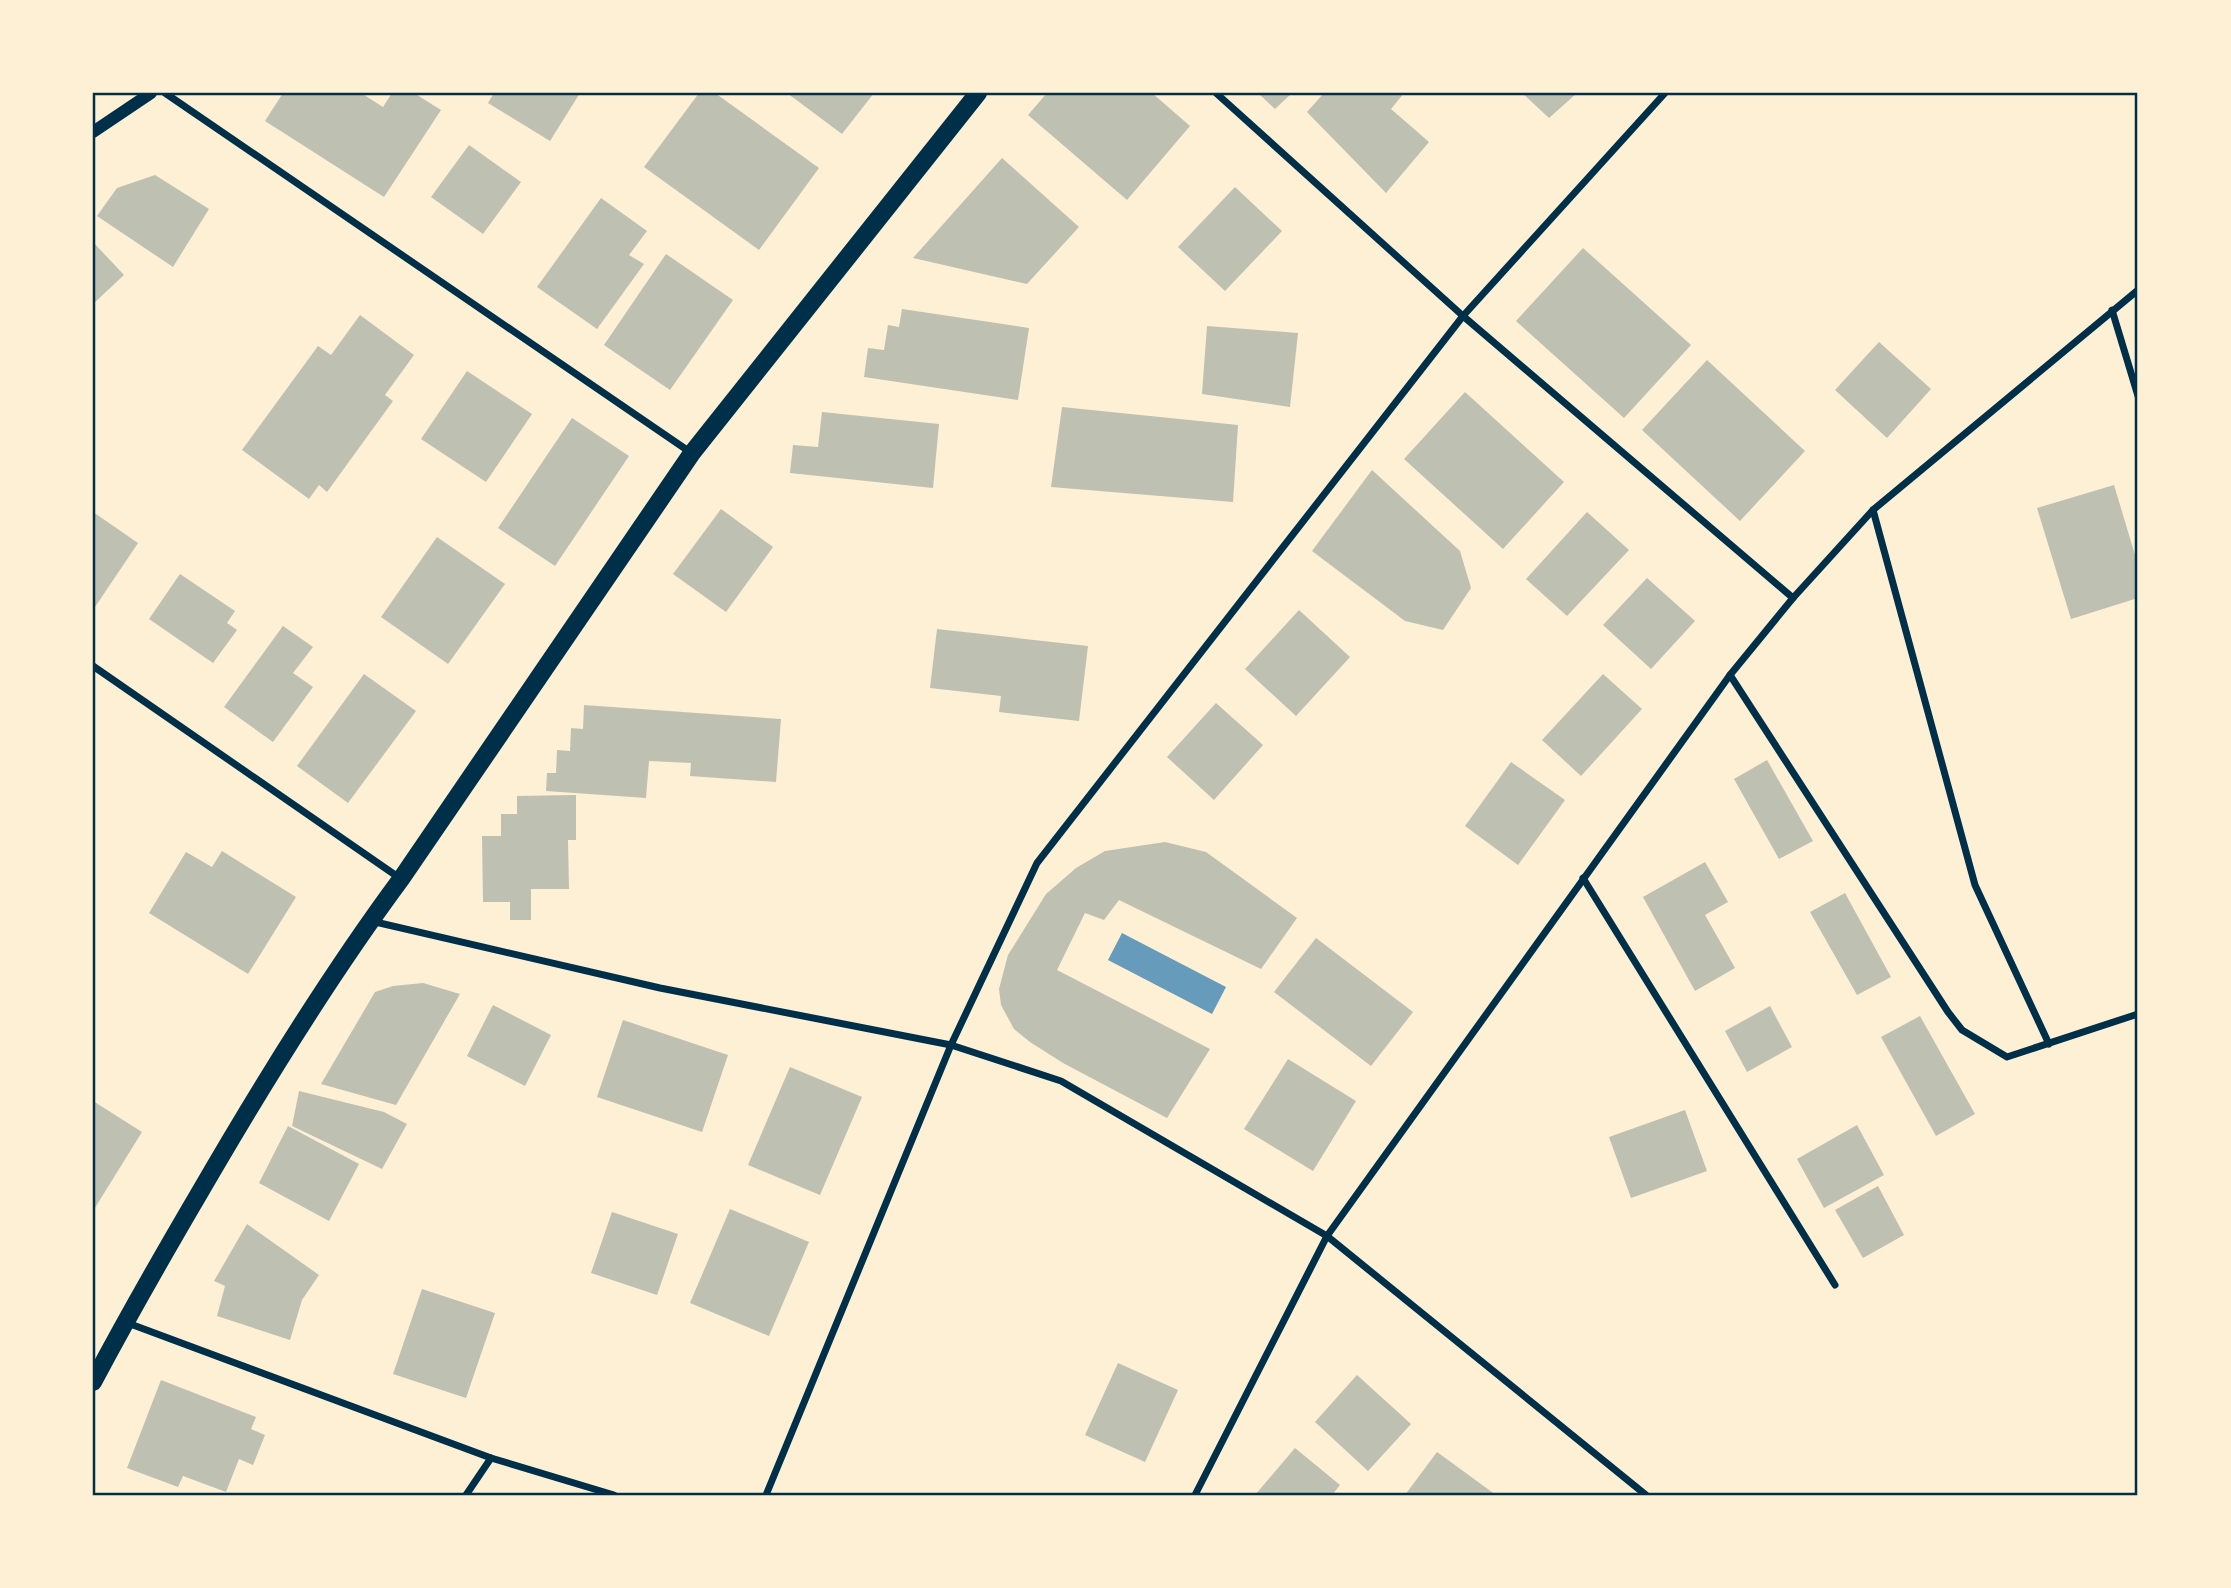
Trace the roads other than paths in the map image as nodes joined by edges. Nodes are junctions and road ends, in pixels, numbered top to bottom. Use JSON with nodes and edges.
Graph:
{"nodes":[{"id":1,"x":151,"y":93,"type":"edge"},
{"id":2,"x":165,"y":93,"type":"edge"},
{"id":3,"x":978,"y":93,"type":"edge"},
{"id":4,"x":1216,"y":93,"type":"edge"},
{"id":5,"x":1665,"y":93,"type":"edge"},
{"id":6,"x":93,"y":132,"type":"edge"},
{"id":7,"x":2138,"y":290,"type":"edge"},
{"id":8,"x":2112,"y":310,"type":"junction"},
{"id":9,"x":1463,"y":316,"type":"junction"},
{"id":10,"x":2138,"y":396,"type":"edge"},
{"id":11,"x":692,"y":453,"type":"junction"},
{"id":12,"x":1873,"y":510,"type":"junction"},
{"id":13,"x":1793,"y":598,"type":"junction"},
{"id":14,"x":93,"y":666,"type":"edge"},
{"id":15,"x":1730,"y":675,"type":"junction"},
{"id":16,"x":1583,"y":878,"type":"junction"},
{"id":17,"x":401,"y":879,"type":"junction"},
{"id":18,"x":371,"y":920,"type":"junction"},
{"id":19,"x":2138,"y":1014,"type":"edge"},
{"id":20,"x":2049,"y":1044,"type":"junction"},
{"id":21,"x":951,"y":1045,"type":"junction"},
{"id":22,"x":1327,"y":1236,"type":"junction"},
{"id":23,"x":1835,"y":1285,"type":"dead end"},
{"id":24,"x":124,"y":1322,"type":"junction"},
{"id":25,"x":93,"y":1382,"type":"edge"},
{"id":26,"x":491,"y":1458,"type":"junction"},
{"id":27,"x":466,"y":1495,"type":"edge"},
{"id":28,"x":614,"y":1495,"type":"edge"},
{"id":29,"x":766,"y":1495,"type":"edge"},
{"id":30,"x":1195,"y":1495,"type":"edge"},
{"id":31,"x":1646,"y":1495,"type":"edge"}],
"edges":[{"from":1,"to":6,"type":"street"},
{"from":2,"to":11,"type":"street"},
{"from":3,"to":11,"type":"main road"},
{"from":4,"to":9,"type":"street"},
{"from":5,"to":9,"type":"street"},
{"from":7,"to":8,"type":"street"},
{"from":8,"to":10,"type":"street"},
{"from":8,"to":12,"type":"street"},
{"from":9,"to":13,"type":"street"},
{"from":9,"to":21,"type":"street"},
{"from":11,"to":17,"type":"main road"},
{"from":12,"to":13,"type":"street"},
{"from":12,"to":20,"type":"street"},
{"from":13,"to":15,"type":"street"},
{"from":14,"to":17,"type":"street"},
{"from":15,"to":16,"type":"street"},
{"from":15,"to":20,"type":"street"},
{"from":16,"to":22,"type":"street"},
{"from":16,"to":23,"type":"street"},
{"from":17,"to":18,"type":"main road"},
{"from":18,"to":21,"type":"street"},
{"from":18,"to":24,"type":"main road"},
{"from":19,"to":20,"type":"street"},
{"from":21,"to":22,"type":"street"},
{"from":21,"to":29,"type":"street"},
{"from":22,"to":30,"type":"street"},
{"from":22,"to":31,"type":"street"},
{"from":24,"to":25,"type":"main road"},
{"from":24,"to":26,"type":"street"},
{"from":26,"to":27,"type":"street"},
{"from":26,"to":28,"type":"street"}]}
